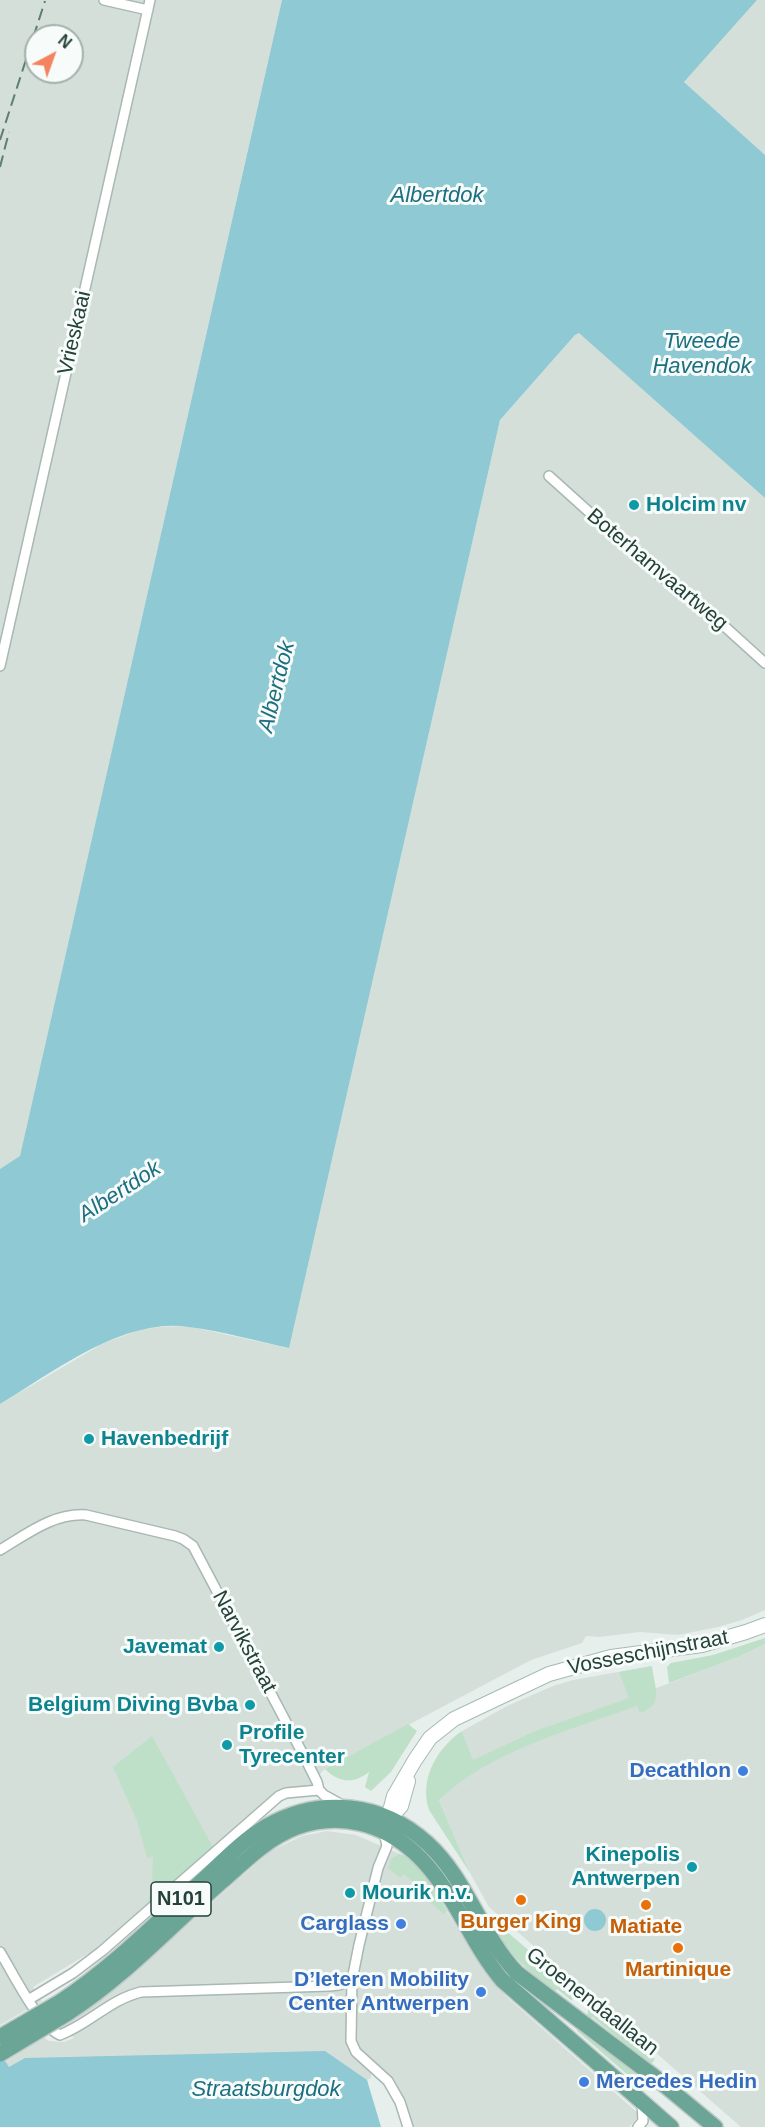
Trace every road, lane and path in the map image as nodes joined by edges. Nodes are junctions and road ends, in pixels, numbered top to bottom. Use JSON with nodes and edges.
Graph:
{"nodes":[{"id":1,"x":104,"y":0,"type":"edge"},
{"id":2,"x":149,"y":5,"type":"edge"},
{"id":3,"x":549,"y":476,"type":"dead end"},
{"id":4,"x":765,"y":663,"type":"edge"},
{"id":5,"x":0,"y":666,"type":"edge"},
{"id":6,"x":0,"y":1550,"type":"edge"},
{"id":7,"x":765,"y":1625,"type":"edge"},
{"id":8,"x":319,"y":1790,"type":"junction"},
{"id":9,"x":345,"y":1806,"type":"junction"},
{"id":10,"x":315,"y":1816,"type":"junction"},
{"id":11,"x":387,"y":1825,"type":"junction"},
{"id":12,"x":0,"y":1952,"type":"edge"},
{"id":13,"x":352,"y":1980,"type":"junction"},
{"id":14,"x":28,"y":2000,"type":"junction"},
{"id":15,"x":0,"y":2037,"type":"edge"},
{"id":16,"x":0,"y":2054,"type":"edge"},
{"id":17,"x":642,"y":2102,"type":"junction"},
{"id":18,"x":408,"y":2127,"type":"edge"},
{"id":19,"x":638,"y":2127,"type":"edge"},
{"id":20,"x":671,"y":2127,"type":"edge"},
{"id":21,"x":715,"y":2127,"type":"edge"}],
"edges":[{"from":1,"to":2,"type":"street"},
{"from":2,"to":5,"type":"street","name":"Vrieskaai"},
{"from":3,"to":4,"type":"street","name":"Boterhamvaartweg"},
{"from":6,"to":8,"type":"street","name":"Narvikstraat"},
{"from":7,"to":11,"type":"street","name":"Vosseschijnstraat"},
{"from":8,"to":9,"type":"street"},
{"from":8,"to":14,"type":"street"},
{"from":9,"to":10,"type":"main road","number":"N101"},
{"from":9,"to":11,"type":"main road","number":"N101"},
{"from":10,"to":11,"type":"main road","number":"N101"},
{"from":10,"to":15,"type":"main road","number":"N101","bridge":true},
{"from":10,"to":16,"type":"main road","number":"N101","bridge":true},
{"from":11,"to":13,"type":"street","name":"Vosseschijnstraat"},
{"from":11,"to":17,"type":"main road","name":"Groenendaallaan","number":"N101"},
{"from":11,"to":21,"type":"main road","name":"Groenendaallaan","number":"N101"},
{"from":12,"to":14,"type":"street"},
{"from":13,"to":14,"type":"street"},
{"from":13,"to":18,"type":"street","name":"Vosseschijnstraat"},
{"from":17,"to":19,"type":"street"},
{"from":17,"to":20,"type":"main road","name":"Groenendaallaan","number":"N101"}]}
